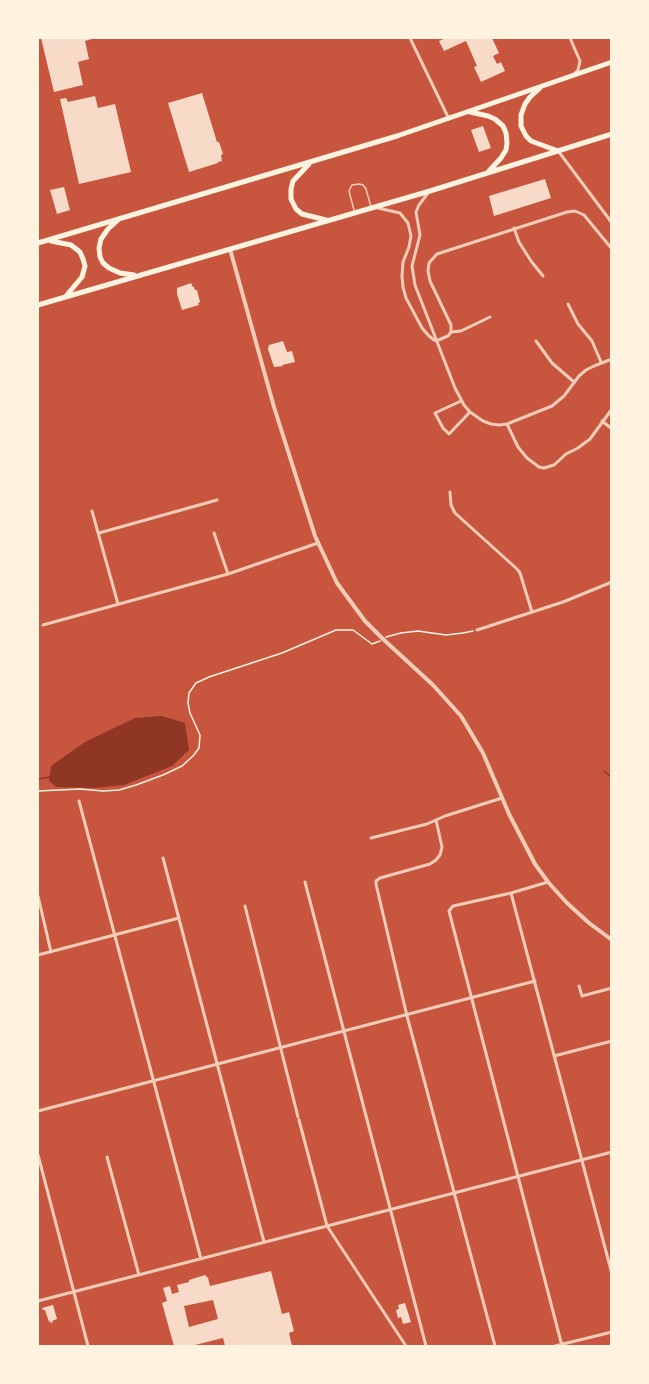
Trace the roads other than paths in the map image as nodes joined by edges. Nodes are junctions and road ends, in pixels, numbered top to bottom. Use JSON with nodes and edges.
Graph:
{"nodes":[{"id":1,"x":410,"y":38,"type":"edge"},
{"id":2,"x":570,"y":38,"type":"edge"},
{"id":3,"x":612,"y":62,"type":"edge"},
{"id":4,"x":573,"y":75,"type":"junction"},
{"id":5,"x":544,"y":85,"type":"junction"},
{"id":6,"x":469,"y":112,"type":"junction"},
{"id":7,"x":448,"y":119,"type":"junction"},
{"id":8,"x":612,"y":134,"type":"edge"},
{"id":9,"x":558,"y":150,"type":"junction"},
{"id":10,"x":311,"y":163,"type":"junction"},
{"id":11,"x":487,"y":173,"type":"junction"},
{"id":12,"x":430,"y":191,"type":"junction"},
{"id":13,"x":373,"y":208,"type":"junction"},
{"id":14,"x":355,"y":213,"type":"junction"},
{"id":15,"x":121,"y":218,"type":"junction"},
{"id":16,"x":329,"y":220,"type":"junction"},
{"id":17,"x":612,"y":223,"type":"edge"},
{"id":18,"x":514,"y":228,"type":"junction"},
{"id":19,"x":45,"y":240,"type":"junction"},
{"id":20,"x":38,"y":243,"type":"edge"},
{"id":21,"x":230,"y":249,"type":"junction"},
{"id":22,"x":612,"y":249,"type":"edge"},
{"id":23,"x":137,"y":275,"type":"junction"},
{"id":24,"x":543,"y":276,"type":"dead end"},
{"id":25,"x":65,"y":297,"type":"junction"},
{"id":26,"x":568,"y":304,"type":"dead end"},
{"id":27,"x":38,"y":306,"type":"edge"},
{"id":28,"x":490,"y":317,"type":"dead end"},
{"id":29,"x":451,"y":332,"type":"junction"},
{"id":30,"x":436,"y":341,"type":"junction"},
{"id":31,"x":536,"y":341,"type":"dead end"},
{"id":32,"x":612,"y":359,"type":"edge"},
{"id":33,"x":601,"y":362,"type":"junction"},
{"id":34,"x":574,"y":382,"type":"junction"},
{"id":35,"x":462,"y":401,"type":"junction"},
{"id":36,"x":612,"y":409,"type":"edge"},
{"id":37,"x":471,"y":412,"type":"junction"},
{"id":38,"x":602,"y":421,"type":"junction"},
{"id":39,"x":507,"y":424,"type":"junction"},
{"id":40,"x":612,"y":429,"type":"edge"},
{"id":41,"x":450,"y":492,"type":"dead end"},
{"id":42,"x":217,"y":500,"type":"dead end"},
{"id":43,"x":92,"y":511,"type":"dead end"},
{"id":44,"x":99,"y":533,"type":"junction"},
{"id":45,"x":214,"y":533,"type":"dead end"},
{"id":46,"x":318,"y":543,"type":"junction"},
{"id":47,"x":228,"y":574,"type":"junction"},
{"id":48,"x":612,"y":582,"type":"edge"},
{"id":49,"x":118,"y":604,"type":"junction"},
{"id":50,"x":532,"y":612,"type":"junction"},
{"id":51,"x":43,"y":625,"type":"dead end"},
{"id":52,"x":477,"y":630,"type":"road end"},
{"id":53,"x":502,"y":798,"type":"junction"},
{"id":54,"x":80,"y":801,"type":"dead end"},
{"id":55,"x":436,"y":820,"type":"junction"},
{"id":56,"x":371,"y":838,"type":"dead end"},
{"id":57,"x":163,"y":858,"type":"dead end"},
{"id":58,"x":305,"y":882,"type":"dead end"},
{"id":59,"x":548,"y":882,"type":"junction"},
{"id":60,"x":512,"y":893,"type":"junction"},
{"id":61,"x":38,"y":897,"type":"edge"},
{"id":62,"x":245,"y":906,"type":"dead end"},
{"id":63,"x":179,"y":918,"type":"junction"},
{"id":64,"x":115,"y":935,"type":"junction"},
{"id":65,"x":612,"y":940,"type":"edge"},
{"id":66,"x":51,"y":952,"type":"junction"},
{"id":67,"x":38,"y":955,"type":"edge"},
{"id":68,"x":535,"y":981,"type":"junction"},
{"id":69,"x":579,"y":986,"type":"dead end"},
{"id":70,"x":612,"y":988,"type":"edge"},
{"id":71,"x":471,"y":998,"type":"junction"},
{"id":72,"x":407,"y":1014,"type":"junction"},
{"id":73,"x":344,"y":1031,"type":"junction"},
{"id":74,"x":612,"y":1041,"type":"edge"},
{"id":75,"x":280,"y":1048,"type":"junction"},
{"id":76,"x":555,"y":1056,"type":"junction"},
{"id":77,"x":217,"y":1064,"type":"junction"},
{"id":78,"x":154,"y":1081,"type":"junction"},
{"id":79,"x":38,"y":1111,"type":"edge"},
{"id":80,"x":612,"y":1152,"type":"edge"},
{"id":81,"x":38,"y":1155,"type":"edge"},
{"id":82,"x":107,"y":1157,"type":"dead end"},
{"id":83,"x":582,"y":1160,"type":"junction"},
{"id":84,"x":517,"y":1177,"type":"junction"},
{"id":85,"x":454,"y":1193,"type":"junction"},
{"id":86,"x":390,"y":1210,"type":"junction"},
{"id":87,"x":327,"y":1226,"type":"junction"},
{"id":88,"x":264,"y":1242,"type":"junction"},
{"id":89,"x":201,"y":1259,"type":"junction"},
{"id":90,"x":612,"y":1274,"type":"edge"},
{"id":91,"x":139,"y":1275,"type":"junction"},
{"id":92,"x":73,"y":1292,"type":"junction"},
{"id":93,"x":38,"y":1301,"type":"edge"},
{"id":94,"x":612,"y":1332,"type":"edge"},
{"id":95,"x":561,"y":1346,"type":"edge"},
{"id":96,"x":88,"y":1347,"type":"edge"},
{"id":97,"x":406,"y":1347,"type":"edge"},
{"id":98,"x":426,"y":1347,"type":"edge"},
{"id":99,"x":495,"y":1347,"type":"edge"},
{"id":100,"x":555,"y":1347,"type":"edge"}],
"edges":[{"from":1,"to":7,"type":"street"},
{"from":2,"to":4,"type":"street"},
{"from":3,"to":4,"type":"highway"},
{"from":4,"to":5,"type":"highway"},
{"from":5,"to":6,"type":"highway"},
{"from":5,"to":9,"type":"highway"},
{"from":6,"to":7,"type":"highway"},
{"from":6,"to":11,"type":"highway"},
{"from":7,"to":10,"type":"highway"},
{"from":8,"to":9,"type":"highway"},
{"from":9,"to":11,"type":"highway"},
{"from":9,"to":17,"type":"street"},
{"from":10,"to":15,"type":"highway"},
{"from":10,"to":16,"type":"highway"},
{"from":11,"to":12,"type":"highway"},
{"from":12,"to":13,"type":"highway"},
{"from":12,"to":30,"type":"street"},
{"from":13,"to":14,"type":"highway"},
{"from":13,"to":14,"type":"lane"},
{"from":13,"to":30,"type":"street"},
{"from":14,"to":16,"type":"highway"},
{"from":15,"to":19,"type":"highway"},
{"from":15,"to":23,"type":"highway"},
{"from":16,"to":21,"type":"highway"},
{"from":18,"to":22,"type":"street"},
{"from":18,"to":24,"type":"street"},
{"from":18,"to":29,"type":"street"},
{"from":19,"to":20,"type":"highway"},
{"from":19,"to":25,"type":"highway"},
{"from":21,"to":23,"type":"highway"},
{"from":21,"to":46,"type":"street"},
{"from":23,"to":25,"type":"highway"},
{"from":25,"to":27,"type":"highway"},
{"from":26,"to":33,"type":"street"},
{"from":28,"to":29,"type":"street"},
{"from":29,"to":30,"type":"street"},
{"from":30,"to":35,"type":"street"},
{"from":31,"to":34,"type":"street"},
{"from":32,"to":33,"type":"street"},
{"from":33,"to":34,"type":"street"},
{"from":34,"to":39,"type":"street"},
{"from":35,"to":37,"type":"street"},
{"from":35,"to":37,"type":"street"},
{"from":36,"to":38,"type":"street"},
{"from":37,"to":39,"type":"street"},
{"from":38,"to":39,"type":"street"},
{"from":38,"to":40,"type":"street"},
{"from":41,"to":50,"type":"street"},
{"from":42,"to":44,"type":"street"},
{"from":43,"to":44,"type":"street"},
{"from":44,"to":49,"type":"street"},
{"from":45,"to":47,"type":"street"},
{"from":46,"to":47,"type":"street"},
{"from":46,"to":53,"type":"street"},
{"from":47,"to":49,"type":"street"},
{"from":48,"to":50,"type":"street"},
{"from":49,"to":51,"type":"street"},
{"from":50,"to":52,"type":"street"},
{"from":53,"to":55,"type":"street"},
{"from":53,"to":59,"type":"street"},
{"from":54,"to":64,"type":"street"},
{"from":55,"to":56,"type":"street"},
{"from":55,"to":72,"type":"street"},
{"from":57,"to":63,"type":"street"},
{"from":58,"to":73,"type":"street"},
{"from":59,"to":60,"type":"street"},
{"from":59,"to":65,"type":"street"},
{"from":60,"to":68,"type":"street"},
{"from":60,"to":71,"type":"street"},
{"from":61,"to":66,"type":"street"},
{"from":62,"to":75,"type":"street"},
{"from":63,"to":64,"type":"street"},
{"from":63,"to":77,"type":"street"},
{"from":64,"to":66,"type":"street"},
{"from":64,"to":78,"type":"street"},
{"from":66,"to":67,"type":"street"},
{"from":68,"to":71,"type":"street"},
{"from":68,"to":76,"type":"street"},
{"from":69,"to":70,"type":"street"},
{"from":71,"to":72,"type":"street"},
{"from":71,"to":84,"type":"street"},
{"from":72,"to":73,"type":"street"},
{"from":72,"to":85,"type":"street"},
{"from":73,"to":75,"type":"street"},
{"from":73,"to":86,"type":"street"},
{"from":74,"to":76,"type":"street"},
{"from":75,"to":77,"type":"street"},
{"from":75,"to":87,"type":"street"},
{"from":76,"to":83,"type":"street"},
{"from":77,"to":78,"type":"street"},
{"from":77,"to":88,"type":"street"},
{"from":78,"to":79,"type":"street"},
{"from":78,"to":89,"type":"street"},
{"from":80,"to":83,"type":"street"},
{"from":81,"to":92,"type":"street"},
{"from":82,"to":91,"type":"street"},
{"from":83,"to":84,"type":"street"},
{"from":83,"to":90,"type":"street"},
{"from":84,"to":85,"type":"street"},
{"from":84,"to":95,"type":"street"},
{"from":85,"to":86,"type":"street"},
{"from":85,"to":99,"type":"street"},
{"from":86,"to":87,"type":"street"},
{"from":86,"to":98,"type":"street"},
{"from":87,"to":88,"type":"street"},
{"from":87,"to":97,"type":"street"},
{"from":88,"to":89,"type":"street"},
{"from":89,"to":91,"type":"street"},
{"from":91,"to":92,"type":"street"},
{"from":92,"to":93,"type":"street"},
{"from":92,"to":96,"type":"street"},
{"from":94,"to":95,"type":"street"},
{"from":95,"to":100,"type":"street"}]}
